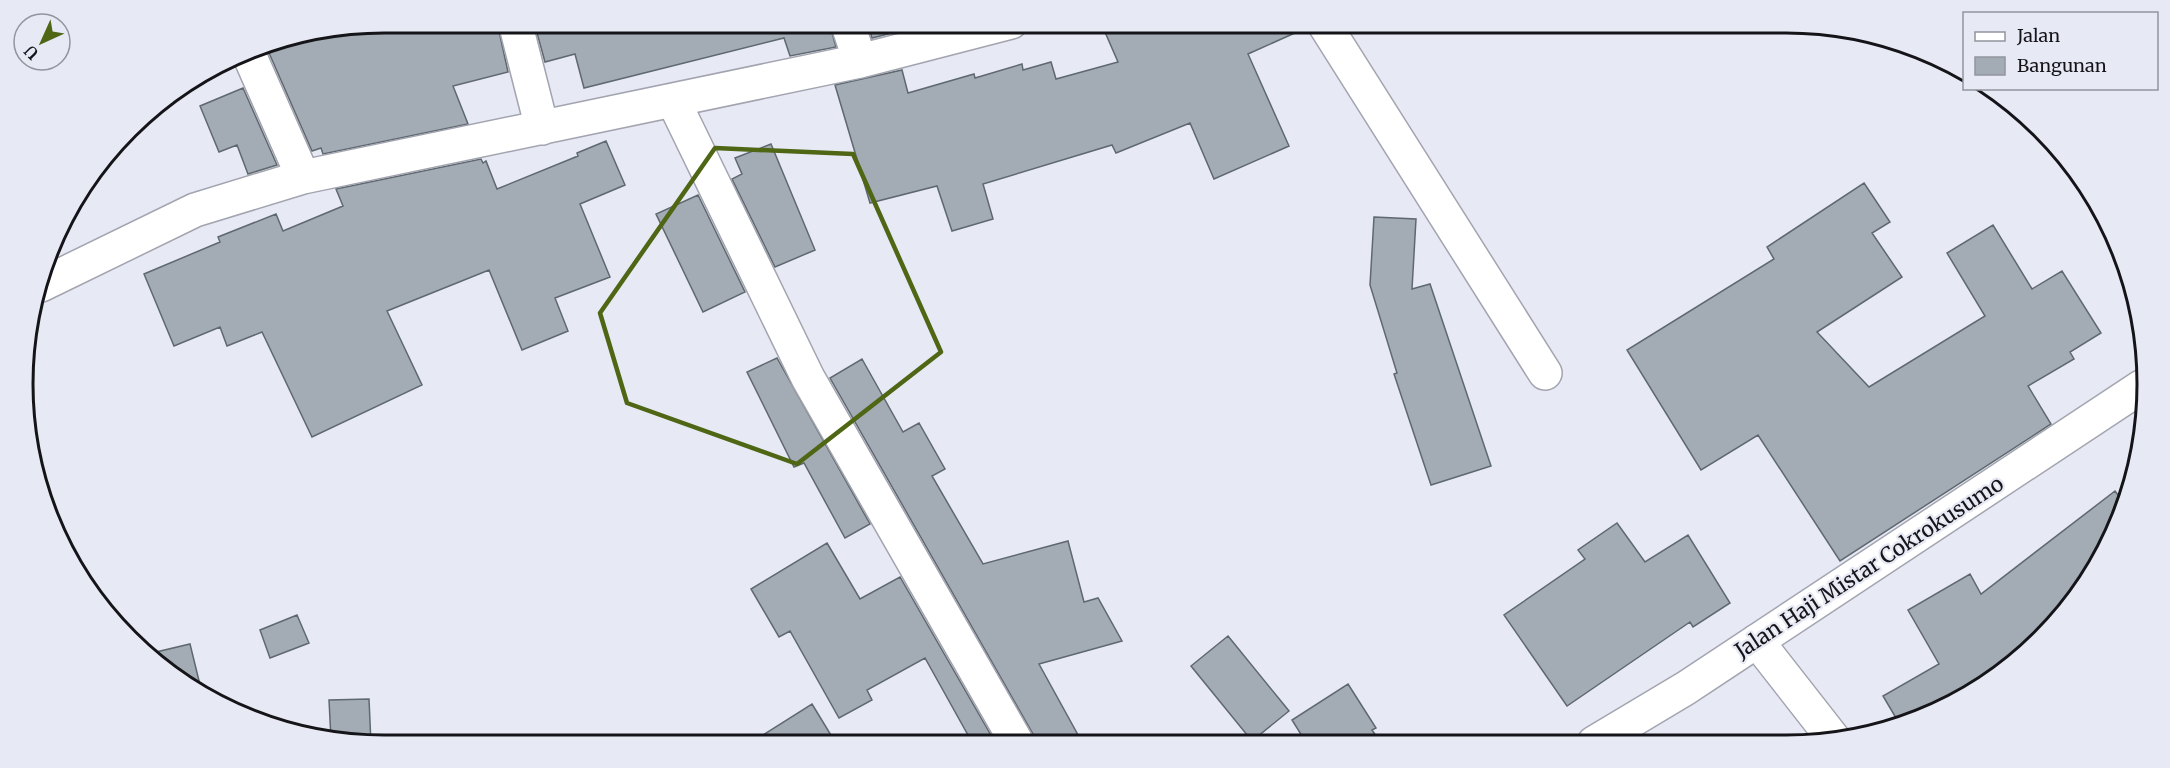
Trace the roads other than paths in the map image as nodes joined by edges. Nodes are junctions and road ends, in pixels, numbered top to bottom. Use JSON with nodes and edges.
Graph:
{"nodes":[{"id":1,"x":518,"y":33,"type":"edge"},
{"id":2,"x":851,"y":33,"type":"edge"},
{"id":3,"x":968,"y":33,"type":"edge"},
{"id":4,"x":1330,"y":33,"type":"edge"},
{"id":5,"x":251,"y":60,"type":"edge"},
{"id":6,"x":860,"y":61,"type":"junction"},
{"id":7,"x":673,"y":100,"type":"junction"},
{"id":8,"x":542,"y":128,"type":"junction"},
{"id":9,"x":303,"y":177,"type":"junction"},
{"id":10,"x":49,"y":281,"type":"edge"},
{"id":11,"x":1545,"y":373,"type":"dead end"},
{"id":12,"x":2137,"y":390,"type":"edge"},
{"id":13,"x":1757,"y":641,"type":"junction"},
{"id":14,"x":1828,"y":732,"type":"edge"},
{"id":15,"x":1012,"y":735,"type":"edge"},
{"id":16,"x":1607,"y":735,"type":"edge"}],
"edges":[{"from":1,"to":8,"type":"street"},
{"from":2,"to":6,"type":"street"},
{"from":3,"to":6,"type":"street"},
{"from":4,"to":11,"type":"street"},
{"from":5,"to":9,"type":"street"},
{"from":6,"to":7,"type":"street"},
{"from":7,"to":8,"type":"street"},
{"from":7,"to":15,"type":"street"},
{"from":8,"to":9,"type":"street"},
{"from":9,"to":10,"type":"street"},
{"from":12,"to":13,"type":"street","name":"Jalan Haji Mistar Cokrokusumo"},
{"from":13,"to":14,"type":"street"},
{"from":13,"to":16,"type":"street","name":"Jalan Haji Mistar Cokrokusumo"}]}
